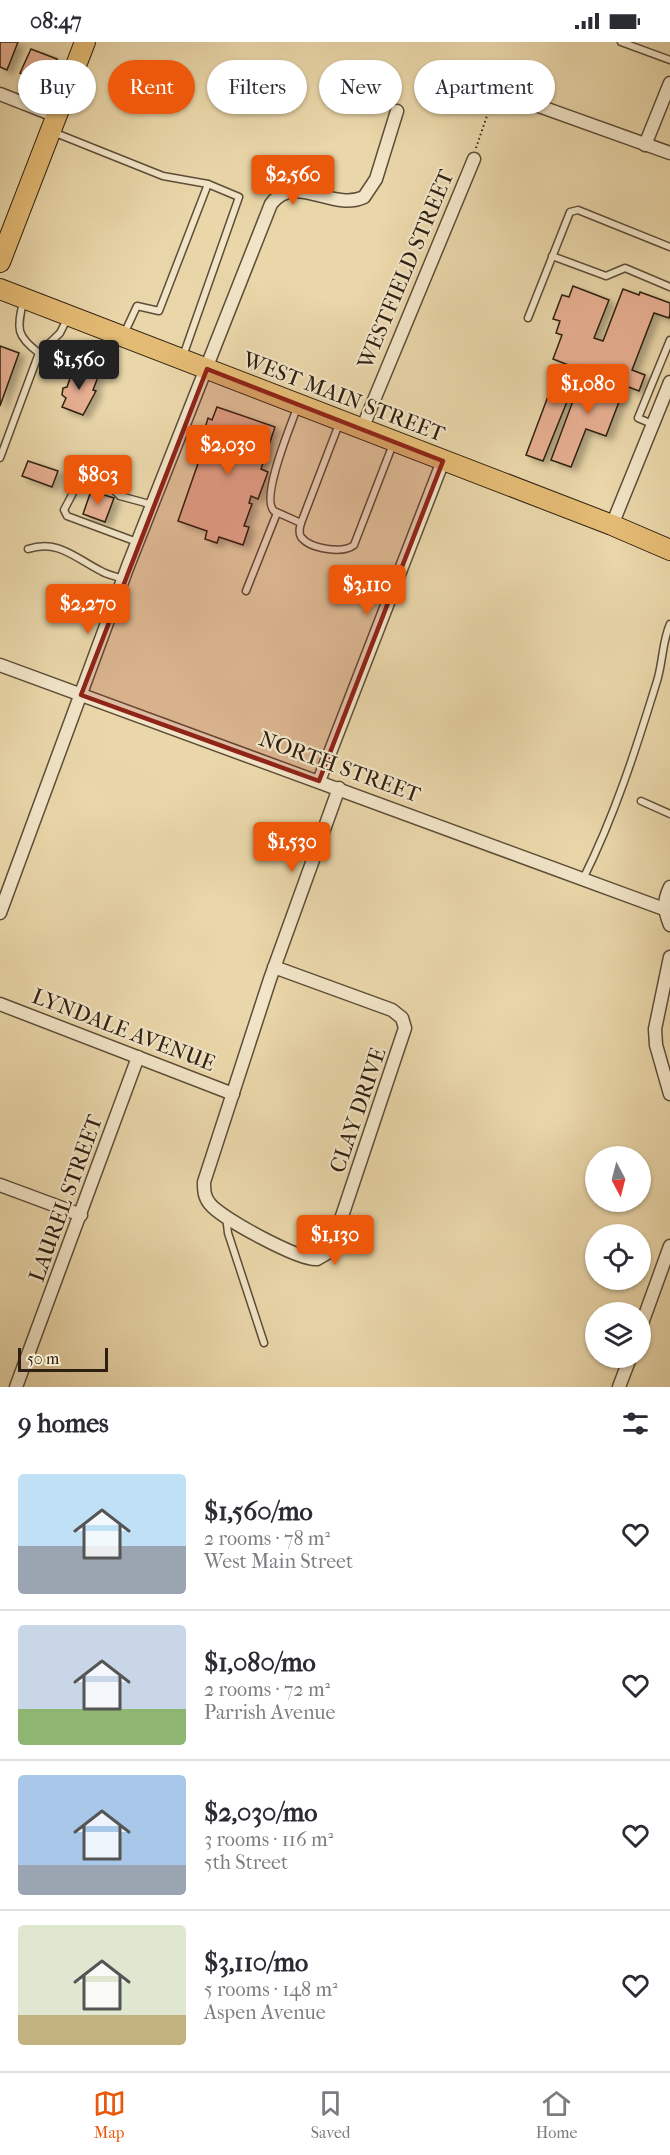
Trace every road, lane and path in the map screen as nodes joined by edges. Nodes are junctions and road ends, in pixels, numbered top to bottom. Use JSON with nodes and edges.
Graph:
{"nodes":[{"id":1,"x":85,"y":42,"type":"edge"},
{"id":2,"x":621,"y":42,"type":"edge"},
{"id":3,"x":670,"y":60,"type":"edge"},
{"id":4,"x":670,"y":83,"type":"edge"},
{"id":5,"x":0,"y":94,"type":"edge"},
{"id":6,"x":555,"y":112,"type":"edge"},
{"id":7,"x":397,"y":114,"type":"edge"},
{"id":8,"x":488,"y":114,"type":"edge"},
{"id":9,"x":54,"y":124,"type":"junction"},
{"id":10,"x":645,"y":145,"type":"junction"},
{"id":11,"x":670,"y":153,"type":"edge"},
{"id":12,"x":474,"y":159,"type":"joint"},
{"id":13,"x":208,"y":184,"type":"junction"},
{"id":14,"x":670,"y":247,"type":"edge"},
{"id":15,"x":552,"y":256,"type":"junction"},
{"id":16,"x":0,"y":262,"type":"edge"},
{"id":17,"x":670,"y":287,"type":"edge"},
{"id":18,"x":0,"y":289,"type":"edge"},
{"id":19,"x":24,"y":298,"type":"junction"},
{"id":20,"x":68,"y":315,"type":"junction"},
{"id":21,"x":528,"y":318,"type":"dead end"},
{"id":22,"x":123,"y":336,"type":"junction"},
{"id":23,"x":670,"y":340,"type":"edge"},
{"id":24,"x":39,"y":353,"type":"junction"},
{"id":25,"x":182,"y":359,"type":"junction"},
{"id":26,"x":207,"y":369,"type":"junction"},
{"id":27,"x":670,"y":382,"type":"edge"},
{"id":28,"x":299,"y":404,"type":"junction"},
{"id":29,"x":341,"y":420,"type":"junction"},
{"id":30,"x":653,"y":424,"type":"junction"},
{"id":31,"x":362,"y":429,"type":"junction"},
{"id":32,"x":4,"y":437,"type":"edge"},
{"id":33,"x":393,"y":441,"type":"junction"},
{"id":34,"x":0,"y":458,"type":"edge"},
{"id":35,"x":444,"y":461,"type":"junction"},
{"id":36,"x":153,"y":505,"type":"junction"},
{"id":37,"x":278,"y":513,"type":"junction"},
{"id":38,"x":301,"y":523,"type":"junction"},
{"id":39,"x":612,"y":525,"type":"junction"},
{"id":40,"x":138,"y":543,"type":"junction"},
{"id":41,"x":28,"y":549,"type":"dead end"},
{"id":42,"x":670,"y":550,"type":"edge"},
{"id":43,"x":124,"y":579,"type":"junction"},
{"id":44,"x":246,"y":591,"type":"dead end"},
{"id":45,"x":670,"y":624,"type":"edge"},
{"id":46,"x":0,"y":665,"type":"edge"},
{"id":47,"x":81,"y":695,"type":"junction"},
{"id":48,"x":319,"y":781,"type":"junction"},
{"id":49,"x":339,"y":788,"type":"junction"},
{"id":50,"x":641,"y":801,"type":"dead end"},
{"id":51,"x":670,"y":814,"type":"edge"},
{"id":52,"x":583,"y":879,"type":"junction"},
{"id":53,"x":670,"y":887,"type":"edge"},
{"id":54,"x":664,"y":909,"type":"junction"},
{"id":55,"x":0,"y":913,"type":"edge"},
{"id":56,"x":670,"y":925,"type":"edge"},
{"id":57,"x":670,"y":957,"type":"edge"},
{"id":58,"x":274,"y":967,"type":"junction"},
{"id":59,"x":0,"y":1004,"type":"edge"},
{"id":60,"x":138,"y":1057,"type":"junction"},
{"id":61,"x":233,"y":1094,"type":"junction"},
{"id":62,"x":670,"y":1094,"type":"edge"},
{"id":63,"x":0,"y":1185,"type":"edge"},
{"id":64,"x":81,"y":1215,"type":"junction"},
{"id":65,"x":226,"y":1216,"type":"junction"},
{"id":66,"x":670,"y":1246,"type":"edge"},
{"id":67,"x":650,"y":1302,"type":"edge"},
{"id":68,"x":264,"y":1343,"type":"dead end"},
{"id":69,"x":626,"y":1368,"type":"edge"},
{"id":70,"x":16,"y":1387,"type":"edge"},
{"id":71,"x":619,"y":1387,"type":"edge"}],
"edges":[{"from":1,"to":9,"type":"main road"},
{"from":2,"to":3,"type":"lane"},
{"from":4,"to":10,"type":"street"},
{"from":5,"to":9,"type":"street"},
{"from":6,"to":10,"type":"street"},
{"from":7,"to":26,"type":"street"},
{"from":8,"to":12,"type":"path"},
{"from":9,"to":13,"type":"lane"},
{"from":9,"to":16,"type":"main road"},
{"from":10,"to":11,"type":"street"},
{"from":12,"to":31,"type":"street","name":"WESTFIELD STREET"},
{"from":13,"to":22,"type":"lane"},
{"from":13,"to":25,"type":"lane"},
{"from":14,"to":15,"type":"lane"},
{"from":15,"to":17,"type":"lane"},
{"from":15,"to":21,"type":"lane"},
{"from":18,"to":19,"type":"main road","name":"WEST MAIN STREET"},
{"from":19,"to":20,"type":"main road","name":"WEST MAIN STREET"},
{"from":19,"to":24,"type":"lane"},
{"from":20,"to":22,"type":"main road","name":"WEST MAIN STREET"},
{"from":20,"to":24,"type":"lane"},
{"from":22,"to":25,"type":"main road","name":"WEST MAIN STREET"},
{"from":23,"to":30,"type":"lane"},
{"from":24,"to":32,"type":"lane"},
{"from":25,"to":26,"type":"main road","name":"WEST MAIN STREET"},
{"from":26,"to":28,"type":"main road","name":"WEST MAIN STREET"},
{"from":26,"to":36,"type":"street"},
{"from":27,"to":30,"type":"street"},
{"from":28,"to":29,"type":"main road","name":"WEST MAIN STREET"},
{"from":28,"to":37,"type":"lane"},
{"from":29,"to":31,"type":"main road","name":"WEST MAIN STREET"},
{"from":29,"to":38,"type":"lane"},
{"from":30,"to":39,"type":"street"},
{"from":31,"to":33,"type":"main road","name":"WEST MAIN STREET"},
{"from":32,"to":34,"type":"lane"},
{"from":33,"to":35,"type":"main road","name":"WEST MAIN STREET"},
{"from":33,"to":38,"type":"lane"},
{"from":35,"to":39,"type":"main road","name":"WEST MAIN STREET"},
{"from":35,"to":48,"type":"street"},
{"from":36,"to":40,"type":"street"},
{"from":36,"to":40,"type":"lane"},
{"from":37,"to":38,"type":"lane"},
{"from":37,"to":44,"type":"lane"},
{"from":39,"to":42,"type":"main road","name":"WEST MAIN STREET"},
{"from":40,"to":43,"type":"street"},
{"from":41,"to":43,"type":"lane"},
{"from":43,"to":47,"type":"street"},
{"from":45,"to":52,"type":"lane"},
{"from":46,"to":47,"type":"street","name":"NORTH STREET"},
{"from":47,"to":48,"type":"street","name":"NORTH STREET"},
{"from":47,"to":55,"type":"street"},
{"from":48,"to":49,"type":"street","name":"NORTH STREET"},
{"from":49,"to":52,"type":"street","name":"NORTH STREET"},
{"from":49,"to":58,"type":"street","name":"CLAY DRIVE"},
{"from":50,"to":51,"type":"lane"},
{"from":52,"to":54,"type":"street","name":"NORTH STREET"},
{"from":53,"to":54,"type":"street"},
{"from":54,"to":56,"type":"street"},
{"from":57,"to":62,"type":"street"},
{"from":58,"to":61,"type":"street","name":"CLAY DRIVE"},
{"from":58,"to":65,"type":"street","name":"CLAY DRIVE"},
{"from":59,"to":60,"type":"street","name":"LYNDALE AVENUE"},
{"from":60,"to":61,"type":"street","name":"LYNDALE AVENUE"},
{"from":60,"to":64,"type":"street","name":"LAUREL STREET"},
{"from":61,"to":65,"type":"street","name":"CLAY DRIVE"},
{"from":63,"to":64,"type":"street"},
{"from":64,"to":70,"type":"street","name":"LAUREL STREET"},
{"from":65,"to":68,"type":"lane"},
{"from":66,"to":67,"type":"street"},
{"from":69,"to":71,"type":"street"}]}
